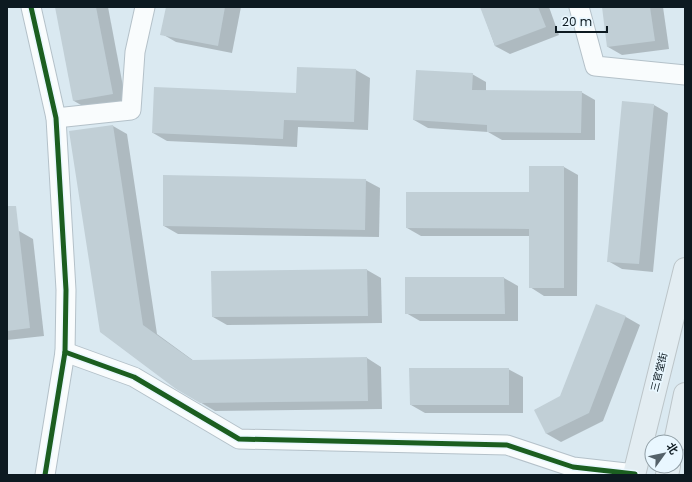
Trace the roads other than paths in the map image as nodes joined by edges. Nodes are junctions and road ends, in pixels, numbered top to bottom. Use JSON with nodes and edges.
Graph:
{"nodes":[{"id":1,"x":31,"y":7,"type":"edge"},
{"id":2,"x":145,"y":7,"type":"edge"},
{"id":3,"x":579,"y":7,"type":"edge"},
{"id":4,"x":685,"y":76,"type":"edge"},
{"id":5,"x":56,"y":118,"type":"junction"},
{"id":6,"x":685,"y":269,"type":"edge"},
{"id":7,"x":65,"y":352,"type":"junction"},
{"id":8,"x":685,"y":394,"type":"edge"},
{"id":9,"x":676,"y":434,"type":"edge"},
{"id":10,"x":635,"y":474,"type":"edge"},
{"id":11,"x":45,"y":475,"type":"edge"}],
"edges":[{"from":1,"to":5,"type":"street"},
{"from":2,"to":5,"type":"street"},
{"from":3,"to":4,"type":"street"},
{"from":5,"to":7,"type":"street"},
{"from":6,"to":10,"type":"main road","name":"三官堂街"},
{"from":7,"to":10,"type":"street"},
{"from":7,"to":11,"type":"street"},
{"from":8,"to":9,"type":"main road"}]}
